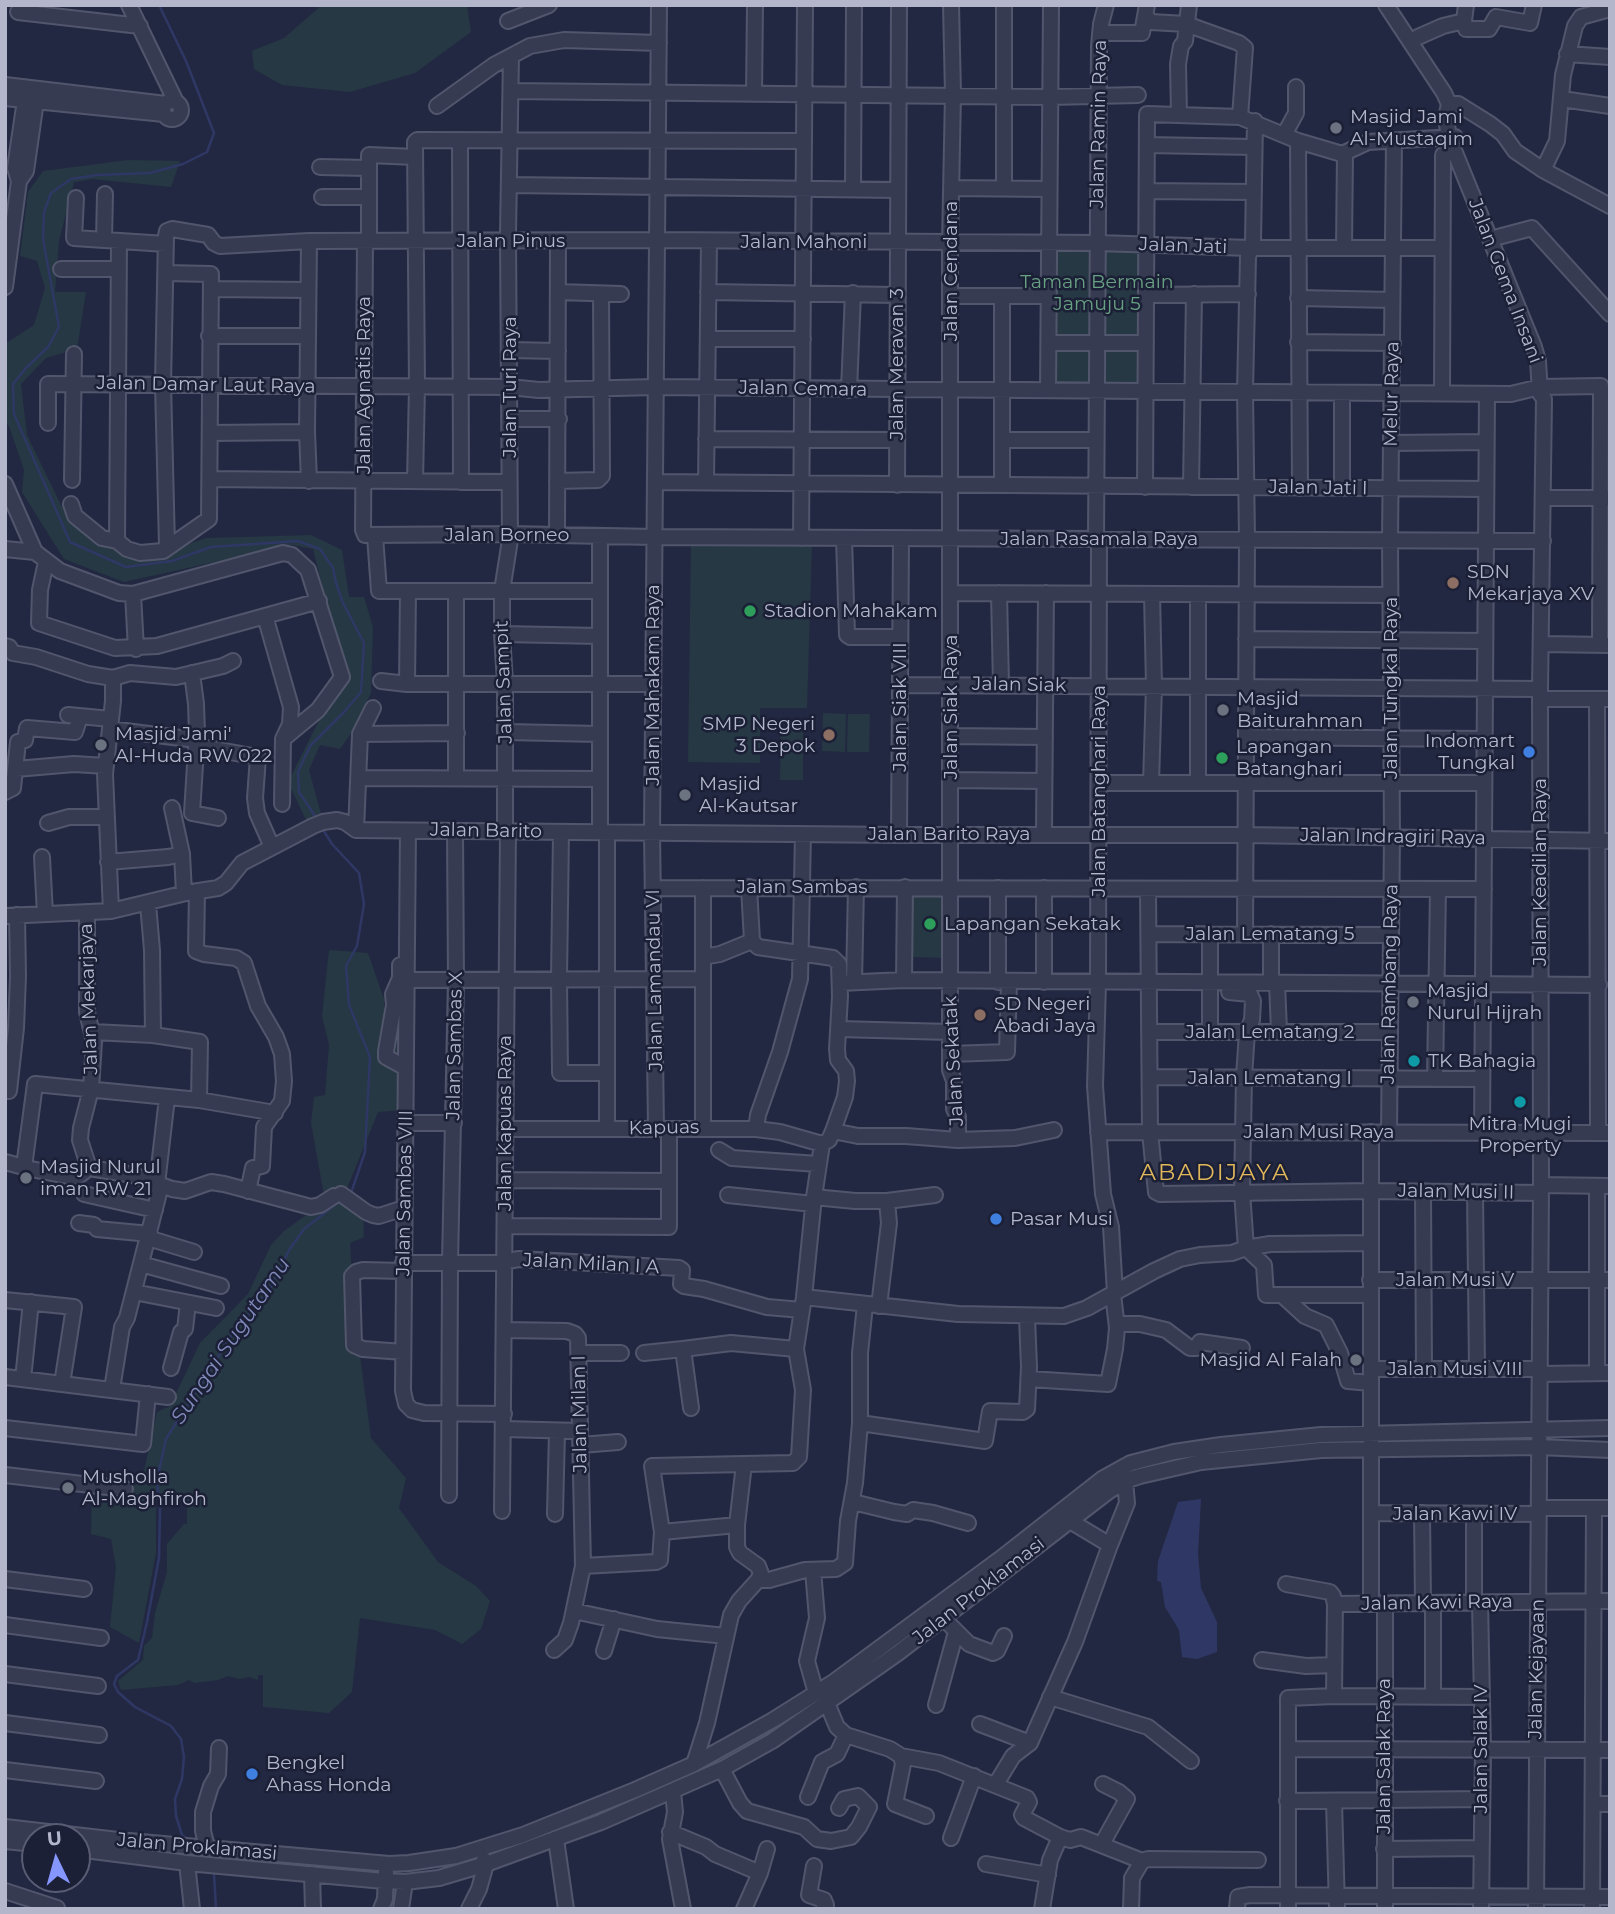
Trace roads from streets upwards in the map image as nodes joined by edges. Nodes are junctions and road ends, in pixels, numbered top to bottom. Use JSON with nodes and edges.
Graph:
{"nodes":[{"id":1,"x":129,"y":5,"type":"edge"},
{"id":2,"x":549,"y":5,"type":"edge"},
{"id":3,"x":659,"y":5,"type":"edge"},
{"id":4,"x":755,"y":5,"type":"edge"},
{"id":5,"x":804,"y":5,"type":"edge"},
{"id":6,"x":854,"y":5,"type":"edge"},
{"id":7,"x":899,"y":5,"type":"edge"},
{"id":8,"x":951,"y":5,"type":"edge"},
{"id":9,"x":1004,"y":5,"type":"edge"},
{"id":10,"x":1051,"y":5,"type":"edge"},
{"id":11,"x":1107,"y":5,"type":"edge"},
{"id":12,"x":1189,"y":5,"type":"edge"},
{"id":13,"x":1386,"y":5,"type":"edge"},
{"id":14,"x":1397,"y":5,"type":"edge"},
{"id":15,"x":1466,"y":5,"type":"edge"},
{"id":16,"x":1534,"y":5,"type":"edge"},
{"id":17,"x":21,"y":9,"type":"edge"},
{"id":18,"x":1610,"y":9,"type":"edge"},
{"id":19,"x":1147,"y":11,"type":"edge"},
{"id":20,"x":5,"y":21,"type":"edge"},
{"id":21,"x":508,"y":21,"type":"dead end"},
{"id":22,"x":1464,"y":21,"type":"junction"},
{"id":23,"x":1186,"y":24,"type":"junction"},
{"id":24,"x":140,"y":26,"type":"junction"},
{"id":25,"x":1100,"y":33,"type":"junction"},
{"id":26,"x":1418,"y":37,"type":"junction"},
{"id":27,"x":659,"y":43,"type":"junction"},
{"id":28,"x":1567,"y":54,"type":"junction"},
{"id":29,"x":511,"y":56,"type":"junction"},
{"id":30,"x":1610,"y":57,"type":"edge"},
{"id":31,"x":1441,"y":80,"type":"junction"},
{"id":32,"x":5,"y":85,"type":"edge"},
{"id":33,"x":1296,"y":88,"type":"dead end"},
{"id":34,"x":512,"y":91,"type":"junction"},
{"id":35,"x":659,"y":91,"type":"junction"},
{"id":36,"x":754,"y":94,"type":"junction"},
{"id":37,"x":804,"y":94,"type":"junction"},
{"id":38,"x":953,"y":94,"type":"junction"},
{"id":39,"x":854,"y":95,"type":"junction"},
{"id":40,"x":898,"y":95,"type":"junction"},
{"id":41,"x":1099,"y":95,"type":"junction"},
{"id":42,"x":1138,"y":95,"type":"dead end"},
{"id":43,"x":1003,"y":96,"type":"junction"},
{"id":44,"x":1049,"y":97,"type":"junction"},
{"id":45,"x":5,"y":98,"type":"edge"},
{"id":46,"x":1562,"y":99,"type":"junction"},
{"id":47,"x":30,"y":101,"type":"junction"},
{"id":48,"x":1453,"y":104,"type":"junction"},
{"id":49,"x":169,"y":106,"type":"junction"},
{"id":50,"x":437,"y":106,"type":"dead end"},
{"id":51,"x":1610,"y":106,"type":"edge"},
{"id":52,"x":1179,"y":114,"type":"junction"},
{"id":53,"x":1240,"y":117,"type":"junction"},
{"id":54,"x":1255,"y":121,"type":"junction"},
{"id":55,"x":1284,"y":135,"type":"junction"},
{"id":56,"x":1453,"y":137,"type":"junction"},
{"id":57,"x":460,"y":140,"type":"junction"},
{"id":58,"x":511,"y":140,"type":"junction"},
{"id":59,"x":1394,"y":140,"type":"junction"},
{"id":60,"x":804,"y":141,"type":"junction"},
{"id":61,"x":1298,"y":141,"type":"junction"},
{"id":62,"x":658,"y":142,"type":"junction"},
{"id":63,"x":1147,"y":145,"type":"junction"},
{"id":64,"x":1254,"y":147,"type":"junction"},
{"id":65,"x":1345,"y":153,"type":"junction"},
{"id":66,"x":1443,"y":155,"type":"dead end"},
{"id":67,"x":415,"y":157,"type":"junction"},
{"id":68,"x":320,"y":167,"type":"dead end"},
{"id":69,"x":368,"y":168,"type":"junction"},
{"id":70,"x":1543,"y":170,"type":"junction"},
{"id":71,"x":16,"y":172,"type":"edge"},
{"id":72,"x":510,"y":185,"type":"junction"},
{"id":73,"x":659,"y":187,"type":"junction"},
{"id":74,"x":804,"y":188,"type":"junction"},
{"id":75,"x":951,"y":188,"type":"junction"},
{"id":76,"x":1004,"y":189,"type":"junction"},
{"id":77,"x":1048,"y":189,"type":"junction"},
{"id":78,"x":853,"y":190,"type":"junction"},
{"id":79,"x":898,"y":190,"type":"junction"},
{"id":80,"x":1147,"y":191,"type":"junction"},
{"id":81,"x":1254,"y":192,"type":"junction"},
{"id":82,"x":105,"y":194,"type":"dead end"},
{"id":83,"x":322,"y":197,"type":"dead end"},
{"id":84,"x":369,"y":197,"type":"junction"},
{"id":85,"x":76,"y":198,"type":"dead end"},
{"id":86,"x":1610,"y":206,"type":"edge"},
{"id":87,"x":1498,"y":237,"type":"junction"},
{"id":88,"x":104,"y":240,"type":"junction"},
{"id":89,"x":367,"y":240,"type":"junction"},
{"id":90,"x":416,"y":240,"type":"junction"},
{"id":91,"x":461,"y":240,"type":"junction"},
{"id":92,"x":657,"y":240,"type":"junction"},
{"id":93,"x":119,"y":241,"type":"junction"},
{"id":94,"x":309,"y":241,"type":"junction"},
{"id":95,"x":509,"y":241,"type":"junction"},
{"id":96,"x":558,"y":241,"type":"junction"},
{"id":97,"x":804,"y":241,"type":"junction"},
{"id":98,"x":709,"y":242,"type":"junction"},
{"id":99,"x":897,"y":243,"type":"junction"},
{"id":100,"x":950,"y":243,"type":"junction"},
{"id":101,"x":1048,"y":243,"type":"junction"},
{"id":102,"x":1098,"y":243,"type":"junction"},
{"id":103,"x":166,"y":244,"type":"junction"},
{"id":104,"x":1146,"y":244,"type":"junction"},
{"id":105,"x":1250,"y":248,"type":"junction"},
{"id":106,"x":1298,"y":248,"type":"junction"},
{"id":107,"x":1345,"y":248,"type":"junction"},
{"id":108,"x":1443,"y":248,"type":"junction"},
{"id":109,"x":1393,"y":249,"type":"junction"},
{"id":110,"x":61,"y":269,"type":"dead end"},
{"id":111,"x":119,"y":269,"type":"junction"},
{"id":112,"x":166,"y":273,"type":"junction"},
{"id":113,"x":5,"y":287,"type":"edge"},
{"id":114,"x":211,"y":289,"type":"junction"},
{"id":115,"x":308,"y":290,"type":"junction"},
{"id":116,"x":558,"y":292,"type":"junction"},
{"id":117,"x":708,"y":292,"type":"junction"},
{"id":118,"x":802,"y":293,"type":"junction"},
{"id":119,"x":853,"y":293,"type":"junction"},
{"id":120,"x":601,"y":294,"type":"junction"},
{"id":121,"x":621,"y":294,"type":"dead end"},
{"id":122,"x":1194,"y":294,"type":"junction"},
{"id":123,"x":1248,"y":294,"type":"junction"},
{"id":124,"x":896,"y":295,"type":"junction"},
{"id":125,"x":1147,"y":295,"type":"junction"},
{"id":126,"x":950,"y":296,"type":"junction"},
{"id":127,"x":1049,"y":296,"type":"junction"},
{"id":128,"x":1002,"y":297,"type":"junction"},
{"id":129,"x":1298,"y":298,"type":"junction"},
{"id":130,"x":1392,"y":300,"type":"junction"},
{"id":131,"x":1610,"y":314,"type":"edge"},
{"id":132,"x":209,"y":336,"type":"junction"},
{"id":133,"x":308,"y":336,"type":"junction"},
{"id":134,"x":803,"y":339,"type":"junction"},
{"id":135,"x":708,"y":340,"type":"junction"},
{"id":136,"x":1097,"y":342,"type":"junction"},
{"id":137,"x":1298,"y":342,"type":"junction"},
{"id":138,"x":1049,"y":343,"type":"junction"},
{"id":139,"x":1146,"y":343,"type":"junction"},
{"id":140,"x":1393,"y":343,"type":"junction"},
{"id":141,"x":509,"y":350,"type":"junction"},
{"id":142,"x":558,"y":351,"type":"junction"},
{"id":143,"x":74,"y":354,"type":"dead end"},
{"id":144,"x":74,"y":384,"type":"junction"},
{"id":145,"x":117,"y":384,"type":"junction"},
{"id":146,"x":163,"y":384,"type":"junction"},
{"id":147,"x":209,"y":384,"type":"junction"},
{"id":148,"x":309,"y":386,"type":"junction"},
{"id":149,"x":364,"y":387,"type":"junction"},
{"id":150,"x":417,"y":387,"type":"junction"},
{"id":151,"x":461,"y":387,"type":"junction"},
{"id":152,"x":509,"y":387,"type":"junction"},
{"id":153,"x":602,"y":387,"type":"junction"},
{"id":154,"x":655,"y":387,"type":"junction"},
{"id":155,"x":557,"y":388,"type":"junction"},
{"id":156,"x":707,"y":388,"type":"junction"},
{"id":157,"x":801,"y":389,"type":"junction"},
{"id":158,"x":849,"y":390,"type":"junction"},
{"id":159,"x":897,"y":390,"type":"junction"},
{"id":160,"x":951,"y":390,"type":"junction"},
{"id":161,"x":1002,"y":390,"type":"junction"},
{"id":162,"x":1048,"y":390,"type":"junction"},
{"id":163,"x":1097,"y":390,"type":"junction"},
{"id":164,"x":1146,"y":391,"type":"junction"},
{"id":165,"x":1192,"y":391,"type":"junction"},
{"id":166,"x":1245,"y":391,"type":"junction"},
{"id":167,"x":1544,"y":391,"type":"junction"},
{"id":168,"x":1298,"y":392,"type":"junction"},
{"id":169,"x":1342,"y":393,"type":"junction"},
{"id":170,"x":1392,"y":393,"type":"junction"},
{"id":171,"x":1442,"y":393,"type":"junction"},
{"id":172,"x":1487,"y":394,"type":"junction"},
{"id":173,"x":1605,"y":402,"type":"edge"},
{"id":174,"x":510,"y":419,"type":"junction"},
{"id":175,"x":559,"y":419,"type":"junction"},
{"id":176,"x":48,"y":423,"type":"dead end"},
{"id":177,"x":307,"y":432,"type":"junction"},
{"id":178,"x":210,"y":433,"type":"junction"},
{"id":179,"x":706,"y":439,"type":"junction"},
{"id":180,"x":801,"y":439,"type":"junction"},
{"id":181,"x":897,"y":440,"type":"junction"},
{"id":182,"x":1002,"y":440,"type":"junction"},
{"id":183,"x":1096,"y":440,"type":"junction"},
{"id":184,"x":1486,"y":442,"type":"junction"},
{"id":185,"x":1391,"y":443,"type":"junction"},
{"id":186,"x":1605,"y":446,"type":"edge"},
{"id":187,"x":210,"y":479,"type":"junction"},
{"id":188,"x":72,"y":480,"type":"dead end"},
{"id":189,"x":309,"y":481,"type":"junction"},
{"id":190,"x":364,"y":481,"type":"junction"},
{"id":191,"x":415,"y":481,"type":"junction"},
{"id":192,"x":557,"y":481,"type":"junction"},
{"id":193,"x":461,"y":482,"type":"junction"},
{"id":194,"x":509,"y":482,"type":"junction"},
{"id":195,"x":655,"y":482,"type":"junction"},
{"id":196,"x":706,"y":482,"type":"junction"},
{"id":197,"x":801,"y":484,"type":"junction"},
{"id":198,"x":951,"y":484,"type":"junction"},
{"id":199,"x":1002,"y":484,"type":"junction"},
{"id":200,"x":897,"y":485,"type":"junction"},
{"id":201,"x":1096,"y":486,"type":"junction"},
{"id":202,"x":1145,"y":487,"type":"junction"},
{"id":203,"x":1191,"y":487,"type":"junction"},
{"id":204,"x":1244,"y":487,"type":"junction"},
{"id":205,"x":1300,"y":488,"type":"junction"},
{"id":206,"x":1342,"y":488,"type":"junction"},
{"id":207,"x":6,"y":489,"type":"edge"},
{"id":208,"x":1391,"y":489,"type":"junction"},
{"id":209,"x":1486,"y":489,"type":"junction"},
{"id":210,"x":1544,"y":498,"type":"junction"},
{"id":211,"x":1605,"y":498,"type":"edge"},
{"id":212,"x":71,"y":504,"type":"dead end"},
{"id":213,"x":369,"y":533,"type":"junction"},
{"id":214,"x":510,"y":534,"type":"junction"},
{"id":215,"x":557,"y":534,"type":"junction"},
{"id":216,"x":600,"y":536,"type":"junction"},
{"id":217,"x":654,"y":537,"type":"junction"},
{"id":218,"x":801,"y":538,"type":"junction"},
{"id":219,"x":844,"y":538,"type":"junction"},
{"id":220,"x":901,"y":538,"type":"junction"},
{"id":221,"x":951,"y":538,"type":"junction"},
{"id":222,"x":1098,"y":540,"type":"junction"},
{"id":223,"x":1247,"y":540,"type":"junction"},
{"id":224,"x":1390,"y":540,"type":"junction"},
{"id":225,"x":1486,"y":540,"type":"junction"},
{"id":226,"x":117,"y":541,"type":"junction"},
{"id":227,"x":1544,"y":541,"type":"junction"},
{"id":228,"x":1605,"y":547,"type":"edge"},
{"id":229,"x":5,"y":550,"type":"edge"},
{"id":230,"x":163,"y":551,"type":"junction"},
{"id":231,"x":40,"y":557,"type":"junction"},
{"id":232,"x":456,"y":591,"type":"junction"},
{"id":233,"x":502,"y":591,"type":"junction"},
{"id":234,"x":600,"y":591,"type":"junction"},
{"id":235,"x":408,"y":592,"type":"junction"},
{"id":236,"x":951,"y":593,"type":"junction"},
{"id":237,"x":999,"y":593,"type":"junction"},
{"id":238,"x":1046,"y":593,"type":"junction"},
{"id":239,"x":1099,"y":593,"type":"junction"},
{"id":240,"x":1605,"y":593,"type":"edge"},
{"id":241,"x":133,"y":594,"type":"junction"},
{"id":242,"x":1152,"y":594,"type":"junction"},
{"id":243,"x":1198,"y":594,"type":"junction"},
{"id":244,"x":1246,"y":594,"type":"junction"},
{"id":245,"x":1390,"y":595,"type":"junction"},
{"id":246,"x":319,"y":601,"type":"junction"},
{"id":247,"x":265,"y":616,"type":"junction"},
{"id":248,"x":502,"y":634,"type":"junction"},
{"id":249,"x":600,"y":636,"type":"junction"},
{"id":250,"x":900,"y":637,"type":"junction"},
{"id":251,"x":1247,"y":639,"type":"junction"},
{"id":252,"x":1391,"y":640,"type":"junction"},
{"id":253,"x":1485,"y":641,"type":"junction"},
{"id":254,"x":1542,"y":644,"type":"junction"},
{"id":255,"x":1605,"y":645,"type":"edge"},
{"id":256,"x":5,"y":646,"type":"edge"},
{"id":257,"x":136,"y":649,"type":"junction"},
{"id":258,"x":233,"y":661,"type":"dead end"},
{"id":259,"x":192,"y":673,"type":"junction"},
{"id":260,"x":113,"y":678,"type":"junction"},
{"id":261,"x":382,"y":681,"type":"dead end"},
{"id":262,"x":505,"y":683,"type":"junction"},
{"id":263,"x":407,"y":684,"type":"junction"},
{"id":264,"x":600,"y":684,"type":"junction"},
{"id":265,"x":653,"y":684,"type":"junction"},
{"id":266,"x":456,"y":685,"type":"junction"},
{"id":267,"x":900,"y":685,"type":"junction"},
{"id":268,"x":951,"y":685,"type":"junction"},
{"id":269,"x":1001,"y":685,"type":"junction"},
{"id":270,"x":1045,"y":686,"type":"junction"},
{"id":271,"x":1099,"y":686,"type":"junction"},
{"id":272,"x":1154,"y":686,"type":"junction"},
{"id":273,"x":1197,"y":688,"type":"junction"},
{"id":274,"x":1247,"y":688,"type":"junction"},
{"id":275,"x":1391,"y":688,"type":"junction"},
{"id":276,"x":1485,"y":690,"type":"junction"},
{"id":277,"x":1540,"y":694,"type":"junction"},
{"id":278,"x":1603,"y":699,"type":"edge"},
{"id":279,"x":373,"y":708,"type":"dead end"},
{"id":280,"x":318,"y":710,"type":"junction"},
{"id":281,"x":290,"y":714,"type":"junction"},
{"id":282,"x":110,"y":724,"type":"junction"},
{"id":283,"x":506,"y":732,"type":"junction"},
{"id":284,"x":457,"y":733,"type":"junction"},
{"id":285,"x":360,"y":734,"type":"junction"},
{"id":286,"x":600,"y":734,"type":"junction"},
{"id":287,"x":951,"y":736,"type":"junction"},
{"id":288,"x":1045,"y":737,"type":"junction"},
{"id":289,"x":1247,"y":737,"type":"junction"},
{"id":290,"x":1391,"y":738,"type":"junction"},
{"id":291,"x":283,"y":739,"type":"junction"},
{"id":292,"x":1484,"y":739,"type":"junction"},
{"id":293,"x":196,"y":743,"type":"junction"},
{"id":294,"x":1604,"y":747,"type":"edge"},
{"id":295,"x":106,"y":765,"type":"junction"},
{"id":296,"x":16,"y":769,"type":"junction"},
{"id":297,"x":359,"y":778,"type":"junction"},
{"id":298,"x":456,"y":778,"type":"junction"},
{"id":299,"x":506,"y":778,"type":"junction"},
{"id":300,"x":600,"y":779,"type":"junction"},
{"id":301,"x":951,"y":780,"type":"junction"},
{"id":302,"x":1045,"y":781,"type":"junction"},
{"id":303,"x":1099,"y":783,"type":"junction"},
{"id":304,"x":1151,"y":783,"type":"junction"},
{"id":305,"x":1198,"y":783,"type":"junction"},
{"id":306,"x":1247,"y":783,"type":"junction"},
{"id":307,"x":1391,"y":783,"type":"junction"},
{"id":308,"x":1484,"y":783,"type":"junction"},
{"id":309,"x":5,"y":792,"type":"edge"},
{"id":310,"x":1604,"y":793,"type":"edge"},
{"id":311,"x":282,"y":804,"type":"dead end"},
{"id":312,"x":172,"y":807,"type":"dead end"},
{"id":313,"x":107,"y":817,"type":"junction"},
{"id":314,"x":218,"y":818,"type":"dead end"},
{"id":315,"x":48,"y":823,"type":"dead end"},
{"id":316,"x":356,"y":830,"type":"junction"},
{"id":317,"x":403,"y":830,"type":"junction"},
{"id":318,"x":456,"y":831,"type":"junction"},
{"id":319,"x":506,"y":831,"type":"junction"},
{"id":320,"x":561,"y":832,"type":"junction"},
{"id":321,"x":652,"y":832,"type":"junction"},
{"id":322,"x":603,"y":833,"type":"junction"},
{"id":323,"x":1044,"y":833,"type":"junction"},
{"id":324,"x":803,"y":834,"type":"junction"},
{"id":325,"x":950,"y":834,"type":"junction"},
{"id":326,"x":1098,"y":834,"type":"junction"},
{"id":327,"x":899,"y":835,"type":"junction"},
{"id":328,"x":1246,"y":835,"type":"junction"},
{"id":329,"x":1392,"y":836,"type":"junction"},
{"id":330,"x":1485,"y":837,"type":"junction"},
{"id":331,"x":1541,"y":840,"type":"junction"},
{"id":332,"x":1604,"y":841,"type":"edge"},
{"id":333,"x":272,"y":847,"type":"junction"},
{"id":334,"x":182,"y":854,"type":"junction"},
{"id":335,"x":42,"y":857,"type":"dead end"},
{"id":336,"x":108,"y":862,"type":"junction"},
{"id":337,"x":749,"y":887,"type":"junction"},
{"id":338,"x":802,"y":887,"type":"junction"},
{"id":339,"x":856,"y":887,"type":"junction"},
{"id":340,"x":905,"y":887,"type":"junction"},
{"id":341,"x":950,"y":887,"type":"junction"},
{"id":342,"x":654,"y":888,"type":"junction"},
{"id":343,"x":703,"y":888,"type":"junction"},
{"id":344,"x":998,"y":888,"type":"junction"},
{"id":345,"x":1044,"y":888,"type":"junction"},
{"id":346,"x":1098,"y":889,"type":"junction"},
{"id":347,"x":1148,"y":889,"type":"junction"},
{"id":348,"x":1245,"y":889,"type":"junction"},
{"id":349,"x":1391,"y":889,"type":"junction"},
{"id":350,"x":1438,"y":889,"type":"junction"},
{"id":351,"x":1484,"y":889,"type":"junction"},
{"id":352,"x":1604,"y":890,"type":"edge"},
{"id":353,"x":190,"y":892,"type":"junction"},
{"id":354,"x":148,"y":904,"type":"junction"},
{"id":355,"x":111,"y":911,"type":"junction"},
{"id":356,"x":87,"y":912,"type":"junction"},
{"id":357,"x":45,"y":914,"type":"junction"},
{"id":358,"x":11,"y":916,"type":"edge"},
{"id":359,"x":1149,"y":934,"type":"junction"},
{"id":360,"x":1210,"y":934,"type":"junction"},
{"id":361,"x":1245,"y":934,"type":"junction"},
{"id":362,"x":1271,"y":934,"type":"junction"},
{"id":363,"x":1391,"y":935,"type":"junction"},
{"id":364,"x":1604,"y":936,"type":"edge"},
{"id":365,"x":752,"y":942,"type":"junction"},
{"id":366,"x":801,"y":952,"type":"junction"},
{"id":367,"x":703,"y":957,"type":"junction"},
{"id":368,"x":506,"y":979,"type":"junction"},
{"id":369,"x":559,"y":979,"type":"junction"},
{"id":370,"x":606,"y":979,"type":"junction"},
{"id":371,"x":703,"y":979,"type":"junction"},
{"id":372,"x":407,"y":980,"type":"junction"},
{"id":373,"x":456,"y":980,"type":"junction"},
{"id":374,"x":654,"y":980,"type":"junction"},
{"id":375,"x":904,"y":980,"type":"junction"},
{"id":376,"x":950,"y":981,"type":"junction"},
{"id":377,"x":847,"y":982,"type":"junction"},
{"id":378,"x":1004,"y":982,"type":"junction"},
{"id":379,"x":1044,"y":982,"type":"junction"},
{"id":380,"x":1149,"y":982,"type":"junction"},
{"id":381,"x":1210,"y":982,"type":"junction"},
{"id":382,"x":1098,"y":983,"type":"junction"},
{"id":383,"x":1274,"y":983,"type":"junction"},
{"id":384,"x":1390,"y":983,"type":"junction"},
{"id":385,"x":1436,"y":985,"type":"junction"},
{"id":386,"x":1599,"y":985,"type":"junction"},
{"id":387,"x":1484,"y":986,"type":"junction"},
{"id":388,"x":1539,"y":986,"type":"junction"},
{"id":389,"x":1227,"y":992,"type":"dead end"},
{"id":390,"x":839,"y":1029,"type":"junction"},
{"id":391,"x":93,"y":1031,"type":"junction"},
{"id":392,"x":1279,"y":1031,"type":"junction"},
{"id":393,"x":950,"y":1032,"type":"junction"},
{"id":394,"x":1149,"y":1032,"type":"junction"},
{"id":395,"x":1210,"y":1032,"type":"junction"},
{"id":396,"x":1247,"y":1032,"type":"junction"},
{"id":397,"x":1390,"y":1032,"type":"junction"},
{"id":398,"x":1604,"y":1034,"type":"edge"},
{"id":399,"x":153,"y":1035,"type":"junction"},
{"id":400,"x":950,"y":1054,"type":"junction"},
{"id":401,"x":406,"y":1068,"type":"junction"},
{"id":402,"x":606,"y":1073,"type":"junction"},
{"id":403,"x":1150,"y":1077,"type":"junction"},
{"id":404,"x":1244,"y":1077,"type":"junction"},
{"id":405,"x":1390,"y":1079,"type":"junction"},
{"id":406,"x":1435,"y":1079,"type":"junction"},
{"id":407,"x":1482,"y":1079,"type":"junction"},
{"id":408,"x":91,"y":1089,"type":"junction"},
{"id":409,"x":9,"y":1091,"type":"dead end"},
{"id":410,"x":167,"y":1098,"type":"junction"},
{"id":411,"x":1604,"y":1099,"type":"edge"},
{"id":412,"x":200,"y":1100,"type":"junction"},
{"id":413,"x":275,"y":1113,"type":"junction"},
{"id":414,"x":406,"y":1123,"type":"junction"},
{"id":415,"x":454,"y":1123,"type":"junction"},
{"id":416,"x":703,"y":1128,"type":"junction"},
{"id":417,"x":505,"y":1129,"type":"junction"},
{"id":418,"x":607,"y":1129,"type":"junction"},
{"id":419,"x":663,"y":1129,"type":"junction"},
{"id":420,"x":756,"y":1129,"type":"junction"},
{"id":421,"x":1054,"y":1130,"type":"dead end"},
{"id":422,"x":833,"y":1131,"type":"junction"},
{"id":423,"x":1098,"y":1132,"type":"junction"},
{"id":424,"x":1150,"y":1132,"type":"junction"},
{"id":425,"x":1244,"y":1132,"type":"junction"},
{"id":426,"x":1371,"y":1132,"type":"junction"},
{"id":427,"x":1389,"y":1132,"type":"junction"},
{"id":428,"x":1482,"y":1132,"type":"junction"},
{"id":429,"x":1541,"y":1132,"type":"junction"},
{"id":430,"x":1604,"y":1133,"type":"edge"},
{"id":431,"x":958,"y":1140,"type":"junction"},
{"id":432,"x":822,"y":1144,"type":"junction"},
{"id":433,"x":719,"y":1150,"type":"dead end"},
{"id":434,"x":5,"y":1162,"type":"edge"},
{"id":435,"x":818,"y":1164,"type":"junction"},
{"id":436,"x":24,"y":1167,"type":"junction"},
{"id":437,"x":89,"y":1168,"type":"junction"},
{"id":438,"x":505,"y":1180,"type":"junction"},
{"id":439,"x":669,"y":1181,"type":"junction"},
{"id":440,"x":159,"y":1184,"type":"junction"},
{"id":441,"x":1604,"y":1186,"type":"edge"},
{"id":442,"x":1541,"y":1189,"type":"junction"},
{"id":443,"x":248,"y":1191,"type":"junction"},
{"id":444,"x":1371,"y":1191,"type":"junction"},
{"id":445,"x":1423,"y":1191,"type":"junction"},
{"id":446,"x":1242,"y":1192,"type":"junction"},
{"id":447,"x":1475,"y":1192,"type":"junction"},
{"id":448,"x":84,"y":1195,"type":"dead end"},
{"id":449,"x":728,"y":1195,"type":"dead end"},
{"id":450,"x":935,"y":1195,"type":"dead end"},
{"id":451,"x":813,"y":1200,"type":"junction"},
{"id":452,"x":887,"y":1201,"type":"junction"},
{"id":453,"x":404,"y":1208,"type":"junction"},
{"id":454,"x":155,"y":1210,"type":"junction"},
{"id":455,"x":79,"y":1223,"type":"dead end"},
{"id":456,"x":505,"y":1226,"type":"junction"},
{"id":457,"x":149,"y":1236,"type":"junction"},
{"id":458,"x":1370,"y":1243,"type":"junction"},
{"id":459,"x":1246,"y":1248,"type":"junction"},
{"id":460,"x":194,"y":1252,"type":"dead end"},
{"id":461,"x":450,"y":1262,"type":"junction"},
{"id":462,"x":503,"y":1262,"type":"junction"},
{"id":463,"x":141,"y":1264,"type":"junction"},
{"id":464,"x":403,"y":1267,"type":"junction"},
{"id":465,"x":1424,"y":1280,"type":"junction"},
{"id":466,"x":1476,"y":1280,"type":"junction"},
{"id":467,"x":1539,"y":1280,"type":"junction"},
{"id":468,"x":1603,"y":1280,"type":"edge"},
{"id":469,"x":221,"y":1286,"type":"dead end"},
{"id":470,"x":1370,"y":1287,"type":"junction"},
{"id":471,"x":134,"y":1292,"type":"junction"},
{"id":472,"x":1114,"y":1294,"type":"junction"},
{"id":473,"x":1282,"y":1295,"type":"junction"},
{"id":474,"x":5,"y":1300,"type":"edge"},
{"id":475,"x":31,"y":1302,"type":"junction"},
{"id":476,"x":188,"y":1303,"type":"junction"},
{"id":477,"x":803,"y":1303,"type":"junction"},
{"id":478,"x":872,"y":1306,"type":"junction"},
{"id":479,"x":216,"y":1308,"type":"dead end"},
{"id":480,"x":1027,"y":1317,"type":"junction"},
{"id":481,"x":1117,"y":1324,"type":"junction"},
{"id":482,"x":505,"y":1330,"type":"junction"},
{"id":483,"x":1242,"y":1348,"type":"dead end"},
{"id":484,"x":683,"y":1349,"type":"junction"},
{"id":485,"x":796,"y":1349,"type":"junction"},
{"id":486,"x":403,"y":1352,"type":"junction"},
{"id":487,"x":579,"y":1353,"type":"junction"},
{"id":488,"x":621,"y":1353,"type":"dead end"},
{"id":489,"x":644,"y":1353,"type":"dead end"},
{"id":490,"x":171,"y":1368,"type":"dead end"},
{"id":491,"x":1424,"y":1369,"type":"junction"},
{"id":492,"x":1476,"y":1369,"type":"junction"},
{"id":493,"x":1539,"y":1372,"type":"junction"},
{"id":494,"x":1603,"y":1373,"type":"edge"},
{"id":495,"x":1371,"y":1376,"type":"junction"},
{"id":496,"x":5,"y":1377,"type":"edge"},
{"id":497,"x":23,"y":1379,"type":"junction"},
{"id":498,"x":1029,"y":1379,"type":"junction"},
{"id":499,"x":62,"y":1384,"type":"junction"},
{"id":500,"x":113,"y":1390,"type":"junction"},
{"id":501,"x":148,"y":1394,"type":"junction"},
{"id":502,"x":168,"y":1397,"type":"dead end"},
{"id":503,"x":691,"y":1408,"type":"dead end"},
{"id":504,"x":504,"y":1414,"type":"junction"},
{"id":505,"x":451,"y":1415,"type":"junction"},
{"id":506,"x":860,"y":1423,"type":"junction"},
{"id":507,"x":5,"y":1428,"type":"edge"},
{"id":508,"x":1610,"y":1428,"type":"edge"},
{"id":509,"x":504,"y":1429,"type":"junction"},
{"id":510,"x":1538,"y":1430,"type":"junction"},
{"id":511,"x":556,"y":1431,"type":"junction"},
{"id":512,"x":581,"y":1438,"type":"junction"},
{"id":513,"x":1371,"y":1441,"type":"junction"},
{"id":514,"x":618,"y":1442,"type":"dead end"},
{"id":515,"x":1538,"y":1447,"type":"junction"},
{"id":516,"x":1610,"y":1450,"type":"edge"},
{"id":517,"x":1222,"y":1452,"type":"junction"},
{"id":518,"x":1131,"y":1463,"type":"junction"},
{"id":519,"x":744,"y":1464,"type":"junction"},
{"id":520,"x":5,"y":1475,"type":"edge"},
{"id":521,"x":1140,"y":1475,"type":"junction"},
{"id":522,"x":1125,"y":1481,"type":"junction"},
{"id":523,"x":125,"y":1489,"type":"dead end"},
{"id":524,"x":449,"y":1495,"type":"dead end"},
{"id":525,"x":852,"y":1502,"type":"junction"},
{"id":526,"x":1594,"y":1508,"type":"junction"},
{"id":527,"x":1610,"y":1508,"type":"edge"},
{"id":528,"x":502,"y":1511,"type":"dead end"},
{"id":529,"x":1539,"y":1511,"type":"junction"},
{"id":530,"x":1371,"y":1513,"type":"junction"},
{"id":531,"x":1422,"y":1513,"type":"junction"},
{"id":532,"x":555,"y":1514,"type":"dead end"},
{"id":533,"x":1475,"y":1514,"type":"junction"},
{"id":534,"x":1070,"y":1521,"type":"junction"},
{"id":535,"x":968,"y":1523,"type":"dead end"},
{"id":536,"x":737,"y":1525,"type":"junction"},
{"id":537,"x":662,"y":1532,"type":"junction"},
{"id":538,"x":1110,"y":1545,"type":"junction"},
{"id":539,"x":583,"y":1566,"type":"junction"},
{"id":540,"x":813,"y":1570,"type":"junction"},
{"id":541,"x":5,"y":1579,"type":"edge"},
{"id":542,"x":758,"y":1580,"type":"junction"},
{"id":543,"x":1286,"y":1584,"type":"dead end"},
{"id":544,"x":84,"y":1589,"type":"dead end"},
{"id":545,"x":1602,"y":1601,"type":"edge"},
{"id":546,"x":1477,"y":1602,"type":"junction"},
{"id":547,"x":1538,"y":1602,"type":"junction"},
{"id":548,"x":1428,"y":1603,"type":"junction"},
{"id":549,"x":1335,"y":1604,"type":"junction"},
{"id":550,"x":1378,"y":1604,"type":"junction"},
{"id":551,"x":574,"y":1611,"type":"junction"},
{"id":552,"x":943,"y":1618,"type":"junction"},
{"id":553,"x":614,"y":1619,"type":"junction"},
{"id":554,"x":5,"y":1625,"type":"edge"},
{"id":555,"x":956,"y":1632,"type":"junction"},
{"id":556,"x":726,"y":1636,"type":"junction"},
{"id":557,"x":1004,"y":1636,"type":"dead end"},
{"id":558,"x":101,"y":1638,"type":"dead end"},
{"id":559,"x":554,"y":1650,"type":"dead end"},
{"id":560,"x":604,"y":1651,"type":"dead end"},
{"id":561,"x":1262,"y":1660,"type":"dead end"},
{"id":562,"x":1334,"y":1665,"type":"junction"},
{"id":563,"x":5,"y":1674,"type":"edge"},
{"id":564,"x":98,"y":1686,"type":"dead end"},
{"id":565,"x":1334,"y":1696,"type":"junction"},
{"id":566,"x":1050,"y":1697,"type":"junction"},
{"id":567,"x":1384,"y":1697,"type":"junction"},
{"id":568,"x":1433,"y":1697,"type":"junction"},
{"id":569,"x":1482,"y":1697,"type":"junction"},
{"id":570,"x":1610,"y":1697,"type":"edge"},
{"id":571,"x":1593,"y":1698,"type":"junction"},
{"id":572,"x":817,"y":1701,"type":"junction"},
{"id":573,"x":936,"y":1705,"type":"dead end"},
{"id":574,"x":5,"y":1723,"type":"edge"},
{"id":575,"x":980,"y":1724,"type":"dead end"},
{"id":576,"x":99,"y":1735,"type":"dead end"},
{"id":577,"x":846,"y":1735,"type":"junction"},
{"id":578,"x":1030,"y":1743,"type":"junction"},
{"id":579,"x":219,"y":1748,"type":"dead end"},
{"id":580,"x":1288,"y":1749,"type":"junction"},
{"id":581,"x":1384,"y":1749,"type":"junction"},
{"id":582,"x":1483,"y":1749,"type":"junction"},
{"id":583,"x":1593,"y":1749,"type":"junction"},
{"id":584,"x":1536,"y":1750,"type":"junction"},
{"id":585,"x":1610,"y":1750,"type":"edge"},
{"id":586,"x":901,"y":1756,"type":"junction"},
{"id":587,"x":1191,"y":1761,"type":"dead end"},
{"id":588,"x":694,"y":1764,"type":"junction"},
{"id":589,"x":722,"y":1769,"type":"junction"},
{"id":590,"x":5,"y":1770,"type":"edge"},
{"id":591,"x":974,"y":1776,"type":"junction"},
{"id":592,"x":96,"y":1781,"type":"dead end"},
{"id":593,"x":996,"y":1784,"type":"junction"},
{"id":594,"x":1103,"y":1784,"type":"dead end"},
{"id":595,"x":673,"y":1792,"type":"junction"},
{"id":596,"x":808,"y":1797,"type":"dead end"},
{"id":597,"x":1482,"y":1799,"type":"junction"},
{"id":598,"x":1385,"y":1800,"type":"junction"},
{"id":599,"x":1287,"y":1801,"type":"junction"},
{"id":600,"x":1334,"y":1801,"type":"junction"},
{"id":601,"x":875,"y":1802,"type":"dead end"},
{"id":602,"x":895,"y":1804,"type":"junction"},
{"id":603,"x":1593,"y":1804,"type":"junction"},
{"id":604,"x":1610,"y":1804,"type":"edge"},
{"id":605,"x":839,"y":1808,"type":"dead end"},
{"id":606,"x":926,"y":1816,"type":"dead end"},
{"id":607,"x":5,"y":1827,"type":"edge"},
{"id":608,"x":670,"y":1832,"type":"junction"},
{"id":609,"x":1060,"y":1837,"type":"junction"},
{"id":610,"x":951,"y":1838,"type":"dead end"},
{"id":611,"x":556,"y":1839,"type":"junction"},
{"id":612,"x":1102,"y":1844,"type":"junction"},
{"id":613,"x":205,"y":1847,"type":"junction"},
{"id":614,"x":482,"y":1848,"type":"junction"},
{"id":615,"x":1481,"y":1848,"type":"junction"},
{"id":616,"x":767,"y":1849,"type":"dead end"},
{"id":617,"x":1384,"y":1849,"type":"junction"},
{"id":618,"x":91,"y":1851,"type":"edge"},
{"id":619,"x":1258,"y":1860,"type":"dead end"},
{"id":620,"x":1142,"y":1861,"type":"junction"},
{"id":621,"x":191,"y":1863,"type":"junction"},
{"id":622,"x":388,"y":1864,"type":"junction"},
{"id":623,"x":486,"y":1864,"type":"junction"},
{"id":624,"x":986,"y":1864,"type":"dead end"},
{"id":625,"x":814,"y":1866,"type":"dead end"},
{"id":626,"x":760,"y":1873,"type":"junction"},
{"id":627,"x":312,"y":1874,"type":"junction"},
{"id":628,"x":1048,"y":1875,"type":"junction"},
{"id":629,"x":384,"y":1881,"type":"junction"},
{"id":630,"x":405,"y":1882,"type":"junction"},
{"id":631,"x":5,"y":1891,"type":"edge"},
{"id":632,"x":1610,"y":1897,"type":"edge"},
{"id":633,"x":1238,"y":1902,"type":"edge"},
{"id":634,"x":1288,"y":1902,"type":"edge"},
{"id":635,"x":1337,"y":1902,"type":"edge"},
{"id":636,"x":1385,"y":1903,"type":"edge"},
{"id":637,"x":1434,"y":1903,"type":"edge"},
{"id":638,"x":1481,"y":1903,"type":"edge"},
{"id":639,"x":1536,"y":1903,"type":"edge"},
{"id":640,"x":1592,"y":1903,"type":"edge"},
{"id":641,"x":57,"y":1908,"type":"edge"},
{"id":642,"x":828,"y":1908,"type":"edge"},
{"id":643,"x":192,"y":1909,"type":"edge"},
{"id":644,"x":313,"y":1909,"type":"edge"},
{"id":645,"x":381,"y":1909,"type":"edge"},
{"id":646,"x":401,"y":1909,"type":"edge"},
{"id":647,"x":469,"y":1909,"type":"edge"},
{"id":648,"x":566,"y":1909,"type":"edge"},
{"id":649,"x":683,"y":1909,"type":"edge"},
{"id":650,"x":744,"y":1909,"type":"edge"},
{"id":651,"x":1042,"y":1909,"type":"edge"},
{"id":652,"x":1131,"y":1909,"type":"edge"}],
"edges":[{"from":1,"to":24,"type":"street"},
{"from":2,"to":21,"type":"street"},
{"from":3,"to":27,"type":"street","name":"Jalan Mahakam Raya"},
{"from":4,"to":36,"type":"street"},
{"from":5,"to":37,"type":"street"},
{"from":6,"to":39,"type":"street"},
{"from":7,"to":40,"type":"street","name":"Jalan Meravan 3"},
{"from":8,"to":38,"type":"street","name":"Jalan Cendana"},
{"from":9,"to":43,"type":"street"},
{"from":10,"to":44,"type":"street"},
{"from":11,"to":25,"type":"street","name":"Jalan Ramin Raya"},
{"from":12,"to":23,"type":"street"},
{"from":13,"to":31,"type":"street","name":"Jalan Gema Insani"},
{"from":14,"to":26,"type":"street","name":"Jalan Gema Insani"},
{"from":15,"to":22,"type":"street"},
{"from":16,"to":22,"type":"street"},
{"from":17,"to":20,"type":"street"},
{"from":17,"to":24,"type":"street"},
{"from":18,"to":28,"type":"street"},
{"from":19,"to":23,"type":"street"},
{"from":19,"to":25,"type":"street"},
{"from":22,"to":26,"type":"street"},
{"from":23,"to":52,"type":"street"},
{"from":23,"to":53,"type":"street"},
{"from":24,"to":49,"type":"street"},
{"from":25,"to":41,"type":"street","name":"Jalan Ramin Raya"},
{"from":26,"to":31,"type":"street","name":"Jalan Gema Insani"},
{"from":27,"to":29,"type":"street"},
{"from":27,"to":35,"type":"street","name":"Jalan Mahakam Raya"},
{"from":28,"to":30,"type":"street"},
{"from":28,"to":46,"type":"street"},
{"from":29,"to":34,"type":"street","name":"Jalan Turi Raya"},
{"from":29,"to":50,"type":"street"},
{"from":31,"to":48,"type":"street","name":"Jalan Gema Insani"},
{"from":32,"to":49,"type":"street"},
{"from":33,"to":55,"type":"street"},
{"from":34,"to":35,"type":"street"},
{"from":34,"to":58,"type":"street","name":"Jalan Turi Raya"},
{"from":35,"to":36,"type":"street"},
{"from":35,"to":62,"type":"street","name":"Jalan Mahakam Raya"},
{"from":36,"to":37,"type":"street"},
{"from":37,"to":39,"type":"street"},
{"from":37,"to":60,"type":"street"},
{"from":38,"to":40,"type":"street"},
{"from":38,"to":43,"type":"street"},
{"from":38,"to":75,"type":"street","name":"Jalan Cendana"},
{"from":39,"to":40,"type":"street"},
{"from":39,"to":78,"type":"street"},
{"from":40,"to":79,"type":"street","name":"Jalan Meravan 3"},
{"from":41,"to":42,"type":"street"},
{"from":41,"to":44,"type":"street"},
{"from":41,"to":102,"type":"street","name":"Jalan Ramin Raya"},
{"from":43,"to":44,"type":"street"},
{"from":43,"to":76,"type":"street"},
{"from":44,"to":77,"type":"street"},
{"from":45,"to":47,"type":"street"},
{"from":46,"to":51,"type":"street"},
{"from":46,"to":70,"type":"street"},
{"from":47,"to":49,"type":"street"},
{"from":47,"to":71,"type":"street"},
{"from":48,"to":56,"type":"street","name":"Jalan Gema Insani"},
{"from":48,"to":70,"type":"street"},
{"from":52,"to":53,"type":"street"},
{"from":52,"to":63,"type":"street"},
{"from":53,"to":54,"type":"street"},
{"from":54,"to":55,"type":"street"},
{"from":54,"to":64,"type":"street"},
{"from":55,"to":61,"type":"street"},
{"from":56,"to":59,"type":"street"},
{"from":56,"to":87,"type":"street","name":"Jalan Gema Insani"},
{"from":56,"to":167,"type":"street","name":"Jalan Gema Insani"},
{"from":57,"to":58,"type":"street"},
{"from":57,"to":67,"type":"street"},
{"from":57,"to":91,"type":"street"},
{"from":58,"to":62,"type":"street"},
{"from":58,"to":72,"type":"street","name":"Jalan Turi Raya"},
{"from":59,"to":65,"type":"street"},
{"from":59,"to":109,"type":"street","name":"Melur Raya"},
{"from":60,"to":62,"type":"street"},
{"from":60,"to":74,"type":"street"},
{"from":61,"to":65,"type":"street"},
{"from":61,"to":106,"type":"street"},
{"from":62,"to":73,"type":"street","name":"Jalan Mahakam Raya"},
{"from":63,"to":64,"type":"street"},
{"from":63,"to":80,"type":"street"},
{"from":64,"to":81,"type":"street"},
{"from":65,"to":107,"type":"street"},
{"from":66,"to":108,"type":"street"},
{"from":67,"to":69,"type":"street"},
{"from":67,"to":90,"type":"street"},
{"from":68,"to":69,"type":"street"},
{"from":69,"to":84,"type":"street","name":"Jalan Agnatis Raya"},
{"from":70,"to":86,"type":"street"},
{"from":71,"to":113,"type":"street"},
{"from":72,"to":73,"type":"street"},
{"from":72,"to":95,"type":"street","name":"Jalan Turi Raya"},
{"from":73,"to":74,"type":"street"},
{"from":73,"to":92,"type":"street","name":"Jalan Mahakam Raya"},
{"from":74,"to":78,"type":"street"},
{"from":74,"to":97,"type":"street"},
{"from":75,"to":76,"type":"street"},
{"from":75,"to":100,"type":"street","name":"Jalan Cendana"},
{"from":76,"to":77,"type":"street"},
{"from":77,"to":101,"type":"street"},
{"from":78,"to":79,"type":"street"},
{"from":79,"to":99,"type":"street","name":"Jalan Meravan 3"},
{"from":80,"to":81,"type":"street"},
{"from":80,"to":104,"type":"street"},
{"from":81,"to":105,"type":"street"},
{"from":82,"to":88,"type":"street"},
{"from":83,"to":84,"type":"street"},
{"from":84,"to":89,"type":"street","name":"Jalan Agnatis Raya"},
{"from":85,"to":88,"type":"street"},
{"from":87,"to":131,"type":"street"},
{"from":87,"to":167,"type":"street","name":"Jalan Gema Insani"},
{"from":88,"to":93,"type":"street"},
{"from":89,"to":90,"type":"street","name":"Jalan Pinus"},
{"from":89,"to":94,"type":"street","name":"Jalan Pinus"},
{"from":89,"to":149,"type":"street","name":"Jalan Agnatis Raya"},
{"from":90,"to":91,"type":"street","name":"Jalan Pinus"},
{"from":90,"to":150,"type":"street"},
{"from":91,"to":95,"type":"street","name":"Jalan Pinus"},
{"from":91,"to":151,"type":"street"},
{"from":92,"to":96,"type":"street","name":"Jalan Pinus"},
{"from":92,"to":98,"type":"street","name":"Jalan Mahoni"},
{"from":92,"to":154,"type":"street","name":"Jalan Mahakam Raya"},
{"from":93,"to":103,"type":"street"},
{"from":93,"to":111,"type":"street"},
{"from":94,"to":103,"type":"street","name":"Jalan Pinus"},
{"from":94,"to":115,"type":"street"},
{"from":95,"to":96,"type":"street","name":"Jalan Pinus"},
{"from":95,"to":141,"type":"street","name":"Jalan Turi Raya"},
{"from":96,"to":116,"type":"street"},
{"from":97,"to":98,"type":"street","name":"Jalan Mahoni"},
{"from":97,"to":99,"type":"street","name":"Jalan Mahoni"},
{"from":97,"to":118,"type":"street"},
{"from":98,"to":117,"type":"street"},
{"from":99,"to":100,"type":"street","name":"Jalan Mahoni"},
{"from":99,"to":124,"type":"street","name":"Jalan Meravan 3"},
{"from":100,"to":101,"type":"street","name":"Jalan Jati"},
{"from":100,"to":126,"type":"street","name":"Jalan Cendana"},
{"from":101,"to":102,"type":"street","name":"Jalan Jati"},
{"from":101,"to":127,"type":"street"},
{"from":102,"to":104,"type":"street","name":"Jalan Jati"},
{"from":102,"to":136,"type":"street","name":"Jalan Ramin Raya"},
{"from":103,"to":112,"type":"street"},
{"from":104,"to":105,"type":"street","name":"Jalan Jati"},
{"from":104,"to":125,"type":"street"},
{"from":105,"to":106,"type":"street"},
{"from":105,"to":123,"type":"street","name":"Jalan Jati"},
{"from":106,"to":107,"type":"street"},
{"from":106,"to":129,"type":"street"},
{"from":107,"to":109,"type":"street"},
{"from":108,"to":109,"type":"street"},
{"from":108,"to":171,"type":"street"},
{"from":109,"to":130,"type":"street","name":"Melur Raya"},
{"from":110,"to":111,"type":"street"},
{"from":111,"to":145,"type":"street"},
{"from":112,"to":114,"type":"street"},
{"from":112,"to":146,"type":"street"},
{"from":114,"to":115,"type":"street"},
{"from":114,"to":132,"type":"street"},
{"from":115,"to":133,"type":"street"},
{"from":116,"to":120,"type":"street"},
{"from":116,"to":142,"type":"street"},
{"from":117,"to":118,"type":"street"},
{"from":117,"to":135,"type":"street"},
{"from":118,"to":119,"type":"street"},
{"from":118,"to":134,"type":"street"},
{"from":119,"to":124,"type":"street"},
{"from":119,"to":158,"type":"street"},
{"from":120,"to":121,"type":"street"},
{"from":120,"to":153,"type":"street"},
{"from":122,"to":123,"type":"street"},
{"from":122,"to":125,"type":"street"},
{"from":122,"to":165,"type":"street"},
{"from":123,"to":166,"type":"street","name":"Jalan Jati"},
{"from":124,"to":159,"type":"street","name":"Jalan Meravan 3"},
{"from":125,"to":139,"type":"street"},
{"from":126,"to":128,"type":"street"},
{"from":126,"to":160,"type":"street","name":"Jalan Cendana"},
{"from":127,"to":128,"type":"street"},
{"from":127,"to":138,"type":"street"},
{"from":128,"to":161,"type":"street"},
{"from":129,"to":130,"type":"street"},
{"from":129,"to":137,"type":"street"},
{"from":130,"to":140,"type":"street","name":"Melur Raya"},
{"from":132,"to":133,"type":"street"},
{"from":132,"to":147,"type":"street"},
{"from":133,"to":148,"type":"street"},
{"from":134,"to":135,"type":"street"},
{"from":134,"to":157,"type":"street"},
{"from":135,"to":156,"type":"street"},
{"from":136,"to":138,"type":"street"},
{"from":136,"to":139,"type":"street"},
{"from":136,"to":163,"type":"street","name":"Jalan Ramin Raya"},
{"from":137,"to":140,"type":"street"},
{"from":137,"to":168,"type":"street"},
{"from":138,"to":162,"type":"street"},
{"from":139,"to":164,"type":"street"},
{"from":140,"to":170,"type":"street","name":"Melur Raya"},
{"from":141,"to":142,"type":"street"},
{"from":141,"to":152,"type":"street","name":"Jalan Turi Raya"},
{"from":142,"to":155,"type":"street"},
{"from":143,"to":144,"type":"street"},
{"from":144,"to":145,"type":"street","name":"Jalan Damar Laut Raya"},
{"from":144,"to":176,"type":"street","name":"Jalan Damar Laut Raya"},
{"from":144,"to":188,"type":"street"},
{"from":145,"to":146,"type":"street","name":"Jalan Damar Laut Raya"},
{"from":145,"to":226,"type":"street"},
{"from":146,"to":147,"type":"street","name":"Jalan Damar Laut Raya"},
{"from":146,"to":230,"type":"street"},
{"from":147,"to":148,"type":"street","name":"Jalan Damar Laut Raya"},
{"from":147,"to":178,"type":"street"},
{"from":148,"to":149,"type":"street","name":"Jalan Damar Laut Raya"},
{"from":148,"to":177,"type":"street"},
{"from":149,"to":150,"type":"street","name":"Jalan Damar Laut Raya"},
{"from":149,"to":190,"type":"street","name":"Jalan Agnatis Raya"},
{"from":150,"to":151,"type":"street","name":"Jalan Damar Laut Raya"},
{"from":150,"to":191,"type":"street"},
{"from":151,"to":152,"type":"street","name":"Jalan Damar Laut Raya"},
{"from":151,"to":193,"type":"street"},
{"from":152,"to":155,"type":"street","name":"Jalan Cemara"},
{"from":152,"to":174,"type":"street","name":"Jalan Turi Raya"},
{"from":153,"to":154,"type":"street","name":"Jalan Cemara"},
{"from":153,"to":155,"type":"street","name":"Jalan Cemara"},
{"from":153,"to":192,"type":"street"},
{"from":154,"to":156,"type":"street","name":"Jalan Cemara"},
{"from":154,"to":195,"type":"street","name":"Jalan Mahakam Raya"},
{"from":155,"to":175,"type":"street"},
{"from":156,"to":157,"type":"street","name":"Jalan Cemara"},
{"from":156,"to":179,"type":"street"},
{"from":157,"to":158,"type":"street","name":"Jalan Cemara"},
{"from":157,"to":180,"type":"street"},
{"from":158,"to":159,"type":"street","name":"Jalan Cemara"},
{"from":159,"to":160,"type":"street","name":"Jalan Cemara"},
{"from":159,"to":181,"type":"street","name":"Jalan Meravan 3"},
{"from":160,"to":161,"type":"street","name":"Jalan Cemara"},
{"from":160,"to":198,"type":"street","name":"Jalan Cendana"},
{"from":161,"to":162,"type":"street","name":"Jalan Cemara"},
{"from":161,"to":182,"type":"street"},
{"from":162,"to":163,"type":"street","name":"Jalan Cemara"},
{"from":163,"to":164,"type":"street","name":"Jalan Cemara"},
{"from":163,"to":183,"type":"street","name":"Jalan Batanghari Raya"},
{"from":164,"to":165,"type":"street","name":"Jalan Cemara"},
{"from":164,"to":202,"type":"street"},
{"from":165,"to":166,"type":"street","name":"Jalan Cemara"},
{"from":165,"to":203,"type":"street"},
{"from":166,"to":168,"type":"street","name":"Jalan Cemara"},
{"from":166,"to":204,"type":"street","name":"Jalan Jati"},
{"from":167,"to":172,"type":"street","name":"Jalan Cemara"},
{"from":167,"to":173,"type":"street","name":"Jalan Cemara"},
{"from":167,"to":210,"type":"street","name":"Jalan Keadilan Raya"},
{"from":168,"to":169,"type":"street","name":"Jalan Cemara"},
{"from":168,"to":205,"type":"street"},
{"from":169,"to":170,"type":"street","name":"Jalan Cemara"},
{"from":169,"to":206,"type":"street"},
{"from":170,"to":171,"type":"street","name":"Jalan Cemara"},
{"from":170,"to":185,"type":"street","name":"Melur Raya"},
{"from":171,"to":172,"type":"street","name":"Jalan Cemara"},
{"from":172,"to":184,"type":"street"},
{"from":173,"to":186,"type":"street"},
{"from":174,"to":175,"type":"street"},
{"from":174,"to":194,"type":"street","name":"Jalan Turi Raya"},
{"from":175,"to":192,"type":"street"},
{"from":177,"to":178,"type":"street"},
{"from":177,"to":189,"type":"street"},
{"from":178,"to":187,"type":"street"},
{"from":179,"to":180,"type":"street"},
{"from":179,"to":196,"type":"street"},
{"from":180,"to":181,"type":"street"},
{"from":180,"to":197,"type":"street"},
{"from":181,"to":200,"type":"street","name":"Jalan Meravan 3"},
{"from":182,"to":183,"type":"street"},
{"from":182,"to":199,"type":"street"},
{"from":183,"to":201,"type":"street","name":"Jalan Batanghari Raya"},
{"from":184,"to":185,"type":"street"},
{"from":184,"to":209,"type":"street"},
{"from":185,"to":208,"type":"street","name":"Melur Raya"},
{"from":186,"to":211,"type":"street"},
{"from":187,"to":189,"type":"street"},
{"from":187,"to":230,"type":"street"},
{"from":189,"to":190,"type":"street"},
{"from":190,"to":191,"type":"street"},
{"from":190,"to":213,"type":"street","name":"Jalan Agnatis Raya"},
{"from":191,"to":193,"type":"street"},
{"from":192,"to":215,"type":"street"},
{"from":193,"to":194,"type":"street"},
{"from":194,"to":214,"type":"street","name":"Jalan Turi Raya"},
{"from":195,"to":196,"type":"street","name":"Jalan Jati I"},
{"from":195,"to":217,"type":"street","name":"Jalan Mahakam Raya"},
{"from":196,"to":197,"type":"street","name":"Jalan Jati I"},
{"from":197,"to":200,"type":"street","name":"Jalan Jati I"},
{"from":197,"to":218,"type":"street"},
{"from":198,"to":199,"type":"street","name":"Jalan Jati I"},
{"from":198,"to":200,"type":"street","name":"Jalan Jati I"},
{"from":198,"to":221,"type":"street","name":"Jalan Cendana"},
{"from":199,"to":201,"type":"street","name":"Jalan Jati I"},
{"from":201,"to":202,"type":"street","name":"Jalan Jati I"},
{"from":201,"to":222,"type":"street","name":"Jalan Batanghari Raya"},
{"from":202,"to":203,"type":"street","name":"Jalan Jati I"},
{"from":203,"to":204,"type":"street","name":"Jalan Jati I"},
{"from":204,"to":205,"type":"street","name":"Jalan Jati I"},
{"from":204,"to":223,"type":"street","name":"Jalan Jati"},
{"from":205,"to":206,"type":"street","name":"Jalan Jati I"},
{"from":206,"to":208,"type":"street","name":"Jalan Jati I"},
{"from":207,"to":231,"type":"street"},
{"from":208,"to":209,"type":"street","name":"Jalan Jati I"},
{"from":208,"to":224,"type":"street","name":"Melur Raya"},
{"from":209,"to":225,"type":"street"},
{"from":210,"to":211,"type":"street"},
{"from":210,"to":227,"type":"street","name":"Jalan Keadilan Raya"},
{"from":211,"to":228,"type":"street"},
{"from":212,"to":226,"type":"street"},
{"from":213,"to":214,"type":"street","name":"Jalan Borneo"},
{"from":213,"to":235,"type":"street","name":"Jalan Agnatis Raya"},
{"from":214,"to":215,"type":"street","name":"Jalan Borneo"},
{"from":214,"to":233,"type":"street","name":"Jalan Sampit"},
{"from":215,"to":216,"type":"street","name":"Jalan Borneo"},
{"from":216,"to":217,"type":"street","name":"Jalan Borneo"},
{"from":216,"to":234,"type":"street"},
{"from":217,"to":218,"type":"street","name":"Jalan Rasamala Raya"},
{"from":217,"to":265,"type":"street","name":"Jalan Mahakam Raya"},
{"from":218,"to":219,"type":"street","name":"Jalan Rasamala Raya"},
{"from":219,"to":220,"type":"street","name":"Jalan Rasamala Raya"},
{"from":219,"to":250,"type":"street"},
{"from":220,"to":221,"type":"street","name":"Jalan Rasamala Raya"},
{"from":220,"to":250,"type":"street","name":"Jalan Siak VIII"},
{"from":221,"to":222,"type":"street","name":"Jalan Rasamala Raya"},
{"from":221,"to":236,"type":"street","name":"Jalan Siak Raya"},
{"from":222,"to":223,"type":"street","name":"Jalan Rasamala Raya"},
{"from":222,"to":239,"type":"street","name":"Jalan Batanghari Raya"},
{"from":223,"to":224,"type":"street","name":"Jalan Rasamala Raya"},
{"from":223,"to":244,"type":"street","name":"Jalan Jati"},
{"from":224,"to":225,"type":"street","name":"Jalan Rasamala Raya"},
{"from":224,"to":245,"type":"street","name":"Jalan Tungkal Raya"},
{"from":225,"to":227,"type":"street","name":"Jalan Rasamala Raya"},
{"from":225,"to":253,"type":"street"},
{"from":226,"to":230,"type":"street"},
{"from":227,"to":254,"type":"street","name":"Jalan Keadilan Raya"},
{"from":228,"to":240,"type":"street"},
{"from":229,"to":231,"type":"street"},
{"from":231,"to":241,"type":"street"},
{"from":231,"to":257,"type":"street"},
{"from":232,"to":233,"type":"street"},
{"from":232,"to":235,"type":"street"},
{"from":232,"to":266,"type":"street"},
{"from":233,"to":234,"type":"street"},
{"from":233,"to":248,"type":"street","name":"Jalan Sampit"},
{"from":234,"to":249,"type":"street"},
{"from":235,"to":263,"type":"street"},
{"from":236,"to":237,"type":"street"},
{"from":236,"to":268,"type":"street","name":"Jalan Siak Raya"},
{"from":237,"to":238,"type":"street"},
{"from":237,"to":269,"type":"street"},
{"from":238,"to":239,"type":"street"},
{"from":238,"to":270,"type":"street"},
{"from":239,"to":242,"type":"street"},
{"from":239,"to":271,"type":"street","name":"Jalan Batanghari Raya"},
{"from":240,"to":255,"type":"street"},
{"from":241,"to":246,"type":"street"},
{"from":241,"to":257,"type":"street"},
{"from":242,"to":243,"type":"street"},
{"from":242,"to":272,"type":"street"},
{"from":243,"to":244,"type":"street"},
{"from":243,"to":273,"type":"street"},
{"from":244,"to":245,"type":"street"},
{"from":244,"to":251,"type":"street","name":"Jalan Jati"},
{"from":245,"to":252,"type":"street","name":"Jalan Tungkal Raya"},
{"from":246,"to":247,"type":"street"},
{"from":246,"to":280,"type":"street"},
{"from":247,"to":257,"type":"street"},
{"from":247,"to":281,"type":"street"},
{"from":248,"to":249,"type":"street"},
{"from":248,"to":262,"type":"street","name":"Jalan Sampit"},
{"from":249,"to":264,"type":"street"},
{"from":250,"to":267,"type":"street","name":"Jalan Siak VIII"},
{"from":251,"to":252,"type":"street"},
{"from":251,"to":274,"type":"street","name":"Jalan Jati"},
{"from":252,"to":253,"type":"street"},
{"from":252,"to":275,"type":"street","name":"Jalan Tungkal Raya"},
{"from":253,"to":276,"type":"street"},
{"from":254,"to":255,"type":"street"},
{"from":254,"to":277,"type":"street","name":"Jalan Keadilan Raya"},
{"from":256,"to":260,"type":"street"},
{"from":258,"to":259,"type":"street"},
{"from":259,"to":260,"type":"street"},
{"from":259,"to":293,"type":"street"},
{"from":260,"to":282,"type":"street"},
{"from":261,"to":263,"type":"street"},
{"from":262,"to":264,"type":"street"},
{"from":262,"to":266,"type":"street"},
{"from":262,"to":283,"type":"street","name":"Jalan Sampit"},
{"from":263,"to":266,"type":"street"},
{"from":264,"to":265,"type":"street"},
{"from":264,"to":286,"type":"street"},
{"from":265,"to":321,"type":"street","name":"Jalan Mahakam Raya"},
{"from":266,"to":284,"type":"street"},
{"from":267,"to":268,"type":"street","name":"Jalan Siak"},
{"from":267,"to":327,"type":"street","name":"Jalan Siak VIII"},
{"from":268,"to":269,"type":"street","name":"Jalan Siak"},
{"from":268,"to":287,"type":"street","name":"Jalan Siak Raya"},
{"from":269,"to":270,"type":"street","name":"Jalan Siak"},
{"from":270,"to":271,"type":"street","name":"Jalan Siak"},
{"from":270,"to":288,"type":"street"},
{"from":271,"to":272,"type":"street","name":"Jalan Siak"},
{"from":271,"to":303,"type":"street","name":"Jalan Batanghari Raya"},
{"from":272,"to":273,"type":"street","name":"Jalan Siak"},
{"from":272,"to":304,"type":"street"},
{"from":273,"to":274,"type":"street","name":"Jalan Siak"},
{"from":273,"to":305,"type":"street"},
{"from":274,"to":275,"type":"street","name":"Jalan Siak"},
{"from":274,"to":289,"type":"street","name":"Jalan Jati"},
{"from":275,"to":276,"type":"street","name":"Jalan Siak"},
{"from":275,"to":290,"type":"street","name":"Jalan Tungkal Raya"},
{"from":276,"to":277,"type":"street","name":"Jalan Siak"},
{"from":276,"to":292,"type":"street"},
{"from":277,"to":278,"type":"street","name":"Jalan Siak"},
{"from":277,"to":331,"type":"street","name":"Jalan Keadilan Raya"},
{"from":278,"to":294,"type":"street"},
{"from":279,"to":285,"type":"street"},
{"from":280,"to":281,"type":"street"},
{"from":280,"to":291,"type":"street"},
{"from":281,"to":291,"type":"street"},
{"from":282,"to":293,"type":"street"},
{"from":282,"to":295,"type":"street"},
{"from":282,"to":296,"type":"street"},
{"from":283,"to":286,"type":"street"},
{"from":283,"to":299,"type":"street","name":"Jalan Sampit"},
{"from":284,"to":285,"type":"street"},
{"from":284,"to":298,"type":"street"},
{"from":285,"to":297,"type":"street"},
{"from":286,"to":300,"type":"street"},
{"from":287,"to":288,"type":"street"},
{"from":287,"to":301,"type":"street","name":"Jalan Siak Raya"},
{"from":288,"to":302,"type":"street"},
{"from":289,"to":290,"type":"street"},
{"from":289,"to":306,"type":"street","name":"Jalan Jati"},
{"from":290,"to":292,"type":"street"},
{"from":290,"to":307,"type":"street","name":"Jalan Tungkal Raya"},
{"from":291,"to":311,"type":"street"},
{"from":292,"to":308,"type":"street"},
{"from":293,"to":314,"type":"street"},
{"from":293,"to":333,"type":"street"},
{"from":294,"to":310,"type":"street"},
{"from":295,"to":296,"type":"street"},
{"from":295,"to":313,"type":"street"},
{"from":296,"to":309,"type":"street"},
{"from":297,"to":298,"type":"street"},
{"from":297,"to":316,"type":"street"},
{"from":298,"to":299,"type":"street"},
{"from":299,"to":300,"type":"street"},
{"from":299,"to":319,"type":"street","name":"Jalan Sampit"},
{"from":300,"to":322,"type":"street"},
{"from":301,"to":302,"type":"street"},
{"from":301,"to":325,"type":"street","name":"Jalan Siak Raya"},
{"from":302,"to":323,"type":"street"},
{"from":303,"to":304,"type":"street"},
{"from":303,"to":326,"type":"street","name":"Jalan Batanghari Raya"},
{"from":304,"to":305,"type":"street"},
{"from":305,"to":306,"type":"street"},
{"from":306,"to":307,"type":"street"},
{"from":306,"to":328,"type":"street","name":"Jalan Jati"},
{"from":307,"to":308,"type":"street"},
{"from":307,"to":329,"type":"street","name":"Jalan Tungkal Raya"},
{"from":308,"to":330,"type":"street"},
{"from":310,"to":332,"type":"street"},
{"from":312,"to":334,"type":"street"},
{"from":313,"to":315,"type":"street"},
{"from":313,"to":336,"type":"street"},
{"from":316,"to":317,"type":"street","name":"Jalan Barito"},
{"from":316,"to":333,"type":"street","name":"Jalan Barito"},
{"from":317,"to":318,"type":"street","name":"Jalan Barito"},
{"from":317,"to":372,"type":"street","name":"Jalan Sambas VIII"},
{"from":317,"to":401,"type":"street"},
{"from":318,"to":319,"type":"street","name":"Jalan Barito"},
{"from":318,"to":373,"type":"street","name":"Jalan Sambas X"},
{"from":319,"to":320,"type":"street","name":"Jalan Barito"},
{"from":319,"to":368,"type":"street","name":"Jalan Kapuas Raya"},
{"from":320,"to":322,"type":"street","name":"Jalan Barito"},
{"from":320,"to":369,"type":"street"},
{"from":321,"to":322,"type":"street","name":"Jalan Barito"},
{"from":321,"to":324,"type":"street","name":"Jalan Barito Raya"},
{"from":321,"to":342,"type":"street","name":"Jalan Lamandau VI"},
{"from":322,"to":370,"type":"street"},
{"from":323,"to":325,"type":"street","name":"Jalan Barito Raya"},
{"from":323,"to":326,"type":"street","name":"Jalan Barito Raya"},
{"from":324,"to":327,"type":"street","name":"Jalan Barito Raya"},
{"from":324,"to":338,"type":"street"},
{"from":325,"to":327,"type":"street","name":"Jalan Barito Raya"},
{"from":325,"to":341,"type":"street","name":"Jalan Sekatak"},
{"from":326,"to":328,"type":"street","name":"Jalan Barito Raya"},
{"from":326,"to":346,"type":"street","name":"Jalan Batanghari Raya"},
{"from":328,"to":329,"type":"street","name":"Jalan Indragiri Raya"},
{"from":328,"to":348,"type":"street","name":"Jalan Jati"},
{"from":329,"to":330,"type":"street","name":"Jalan Indragiri Raya"},
{"from":329,"to":349,"type":"street","name":"Jalan Rambang Raya"},
{"from":330,"to":331,"type":"street","name":"Jalan Indragiri Raya"},
{"from":330,"to":351,"type":"street"},
{"from":331,"to":332,"type":"street","name":"Jalan Indragiri Raya"},
{"from":331,"to":388,"type":"street","name":"Jalan Keadilan Raya"},
{"from":332,"to":352,"type":"street"},
{"from":333,"to":353,"type":"street"},
{"from":334,"to":336,"type":"street"},
{"from":334,"to":353,"type":"street"},
{"from":335,"to":357,"type":"street"},
{"from":336,"to":355,"type":"street"},
{"from":337,"to":338,"type":"street","name":"Jalan Sambas"},
{"from":337,"to":343,"type":"street","name":"Jalan Sambas"},
{"from":337,"to":365,"type":"street"},
{"from":338,"to":339,"type":"street","name":"Jalan Sambas"},
{"from":338,"to":366,"type":"street"},
{"from":339,"to":340,"type":"street","name":"Jalan Sambas"},
{"from":339,"to":377,"type":"street"},
{"from":340,"to":341,"type":"street","name":"Jalan Sambas"},
{"from":340,"to":375,"type":"street"},
{"from":341,"to":344,"type":"street","name":"Jalan Sambas"},
{"from":341,"to":376,"type":"street","name":"Jalan Sekatak"},
{"from":342,"to":343,"type":"street","name":"Jalan Sambas"},
{"from":342,"to":374,"type":"street","name":"Jalan Lamandau VI"},
{"from":343,"to":367,"type":"street"},
{"from":344,"to":345,"type":"street","name":"Jalan Sambas"},
{"from":344,"to":378,"type":"street"},
{"from":345,"to":346,"type":"street","name":"Jalan Sambas"},
{"from":345,"to":379,"type":"street"},
{"from":346,"to":347,"type":"street","name":"Jalan Sambas"},
{"from":346,"to":382,"type":"street","name":"Jalan Batanghari Raya"},
{"from":347,"to":348,"type":"street","name":"Jalan Sambas"},
{"from":347,"to":359,"type":"street"},
{"from":348,"to":349,"type":"street","name":"Jalan Sambas"},
{"from":348,"to":361,"type":"street","name":"Jalan Jati"},
{"from":349,"to":350,"type":"street","name":"Jalan Sambas"},
{"from":349,"to":363,"type":"street","name":"Jalan Rambang Raya"},
{"from":350,"to":351,"type":"street","name":"Jalan Sambas"},
{"from":350,"to":385,"type":"street"},
{"from":351,"to":387,"type":"street"},
{"from":352,"to":364,"type":"street"},
{"from":353,"to":354,"type":"street"},
{"from":353,"to":413,"type":"street"},
{"from":354,"to":355,"type":"street"},
{"from":354,"to":399,"type":"street"},
{"from":355,"to":356,"type":"street"},
{"from":356,"to":357,"type":"street"},
{"from":356,"to":391,"type":"street","name":"Jalan Mekarjaya"},
{"from":357,"to":358,"type":"street"},
{"from":358,"to":409,"type":"street"},
{"from":359,"to":360,"type":"street","name":"Jalan Lematang 5"},
{"from":359,"to":380,"type":"street"},
{"from":360,"to":361,"type":"street","name":"Jalan Lematang 5"},
{"from":360,"to":381,"type":"street"},
{"from":361,"to":362,"type":"street","name":"Jalan Lematang 5"},
{"from":362,"to":363,"type":"street","name":"Jalan Lematang 5"},
{"from":362,"to":383,"type":"street"},
{"from":363,"to":384,"type":"street","name":"Jalan Rambang Raya"},
{"from":364,"to":386,"type":"street"},
{"from":365,"to":366,"type":"street"},
{"from":365,"to":367,"type":"street"},
{"from":366,"to":377,"type":"street"},
{"from":366,"to":420,"type":"street"},
{"from":367,"to":371,"type":"street"},
{"from":368,"to":369,"type":"street"},
{"from":368,"to":373,"type":"street"},
{"from":368,"to":417,"type":"street","name":"Jalan Kapuas Raya"},
{"from":369,"to":370,"type":"street"},
{"from":369,"to":402,"type":"street"},
{"from":370,"to":374,"type":"street"},
{"from":370,"to":402,"type":"street"},
{"from":371,"to":374,"type":"street"},
{"from":371,"to":416,"type":"street"},
{"from":372,"to":373,"type":"street"},
{"from":372,"to":401,"type":"street","name":"Jalan Sambas VIII"},
{"from":373,"to":415,"type":"street","name":"Jalan Sambas X"},
{"from":374,"to":419,"type":"street","name":"Jalan Lamandau VI"},
{"from":375,"to":376,"type":"street","name":"Jalan Sekatak"},
{"from":375,"to":377,"type":"street","name":"Jalan Sekatak"},
{"from":376,"to":378,"type":"street"},
{"from":376,"to":393,"type":"street","name":"Jalan Sekatak"},
{"from":377,"to":390,"type":"street"},
{"from":378,"to":379,"type":"street"},
{"from":378,"to":400,"type":"street"},
{"from":379,"to":382,"type":"street"},
{"from":380,"to":381,"type":"street"},
{"from":380,"to":382,"type":"street"},
{"from":380,"to":394,"type":"street"},
{"from":381,"to":383,"type":"street"},
{"from":381,"to":395,"type":"street"},
{"from":382,"to":423,"type":"street","name":"Jalan Batanghari Raya"},
{"from":383,"to":384,"type":"street"},
{"from":383,"to":392,"type":"street"},
{"from":384,"to":385,"type":"street"},
{"from":384,"to":397,"type":"street","name":"Jalan Rambang Raya"},
{"from":385,"to":387,"type":"street"},
{"from":385,"to":406,"type":"street"},
{"from":386,"to":388,"type":"street"},
{"from":386,"to":398,"type":"street"},
{"from":387,"to":388,"type":"street"},
{"from":387,"to":407,"type":"street"},
{"from":388,"to":429,"type":"street","name":"Jalan Keadilan Raya"},
{"from":389,"to":396,"type":"street"},
{"from":390,"to":393,"type":"street"},
{"from":390,"to":422,"type":"street"},
{"from":391,"to":399,"type":"street"},
{"from":391,"to":408,"type":"street","name":"Jalan Mekarjaya"},
{"from":392,"to":396,"type":"street","name":"Jalan Lematang 2"},
{"from":392,"to":397,"type":"street","name":"Jalan Lematang 2"},
{"from":393,"to":400,"type":"street","name":"Jalan Sekatak"},
{"from":394,"to":395,"type":"street","name":"Jalan Lematang 2"},
{"from":394,"to":403,"type":"street"},
{"from":395,"to":396,"type":"street","name":"Jalan Lematang 2"},
{"from":396,"to":404,"type":"street"},
{"from":397,"to":405,"type":"street","name":"Jalan Rambang Raya"},
{"from":398,"to":411,"type":"street"},
{"from":399,"to":412,"type":"street"},
{"from":400,"to":431,"type":"street","name":"Jalan Sekatak"},
{"from":401,"to":414,"type":"street","name":"Jalan Sambas VIII"},
{"from":402,"to":418,"type":"street"},
{"from":403,"to":404,"type":"street","name":"Jalan Lematang I"},
{"from":403,"to":424,"type":"street"},
{"from":404,"to":405,"type":"street","name":"Jalan Lematang I"},
{"from":404,"to":425,"type":"street"},
{"from":405,"to":406,"type":"street","name":"Jalan Lematang I"},
{"from":405,"to":427,"type":"street","name":"Jalan Rambang Raya"},
{"from":406,"to":407,"type":"street","name":"Jalan Lematang I"},
{"from":407,"to":428,"type":"street"},
{"from":408,"to":410,"type":"street"},
{"from":408,"to":436,"type":"street"},
{"from":408,"to":437,"type":"street","name":"Jalan Mekarjaya"},
{"from":410,"to":412,"type":"street"},
{"from":410,"to":440,"type":"street"},
{"from":411,"to":430,"type":"street"},
{"from":412,"to":413,"type":"street"},
{"from":413,"to":443,"type":"street"},
{"from":414,"to":415,"type":"street"},
{"from":414,"to":453,"type":"street","name":"Jalan Sambas VIII"},
{"from":415,"to":461,"type":"street","name":"Jalan Sambas X"},
{"from":416,"to":419,"type":"street","name":"Kapuas"},
{"from":416,"to":420,"type":"street","name":"Kapuas"},
{"from":417,"to":418,"type":"street","name":"Kapuas"},
{"from":417,"to":438,"type":"street","name":"Jalan Kapuas Raya"},
{"from":418,"to":419,"type":"street","name":"Kapuas"},
{"from":419,"to":439,"type":"street","name":"Jalan Lamandau VI"},
{"from":420,"to":432,"type":"street","name":"Kapuas"},
{"from":421,"to":431,"type":"street"},
{"from":422,"to":431,"type":"street"},
{"from":422,"to":432,"type":"street"},
{"from":423,"to":424,"type":"street","name":"Jalan Musi Raya"},
{"from":423,"to":472,"type":"street","name":"Jalan Batanghari Raya"},
{"from":424,"to":425,"type":"street","name":"Jalan Musi Raya"},
{"from":424,"to":446,"type":"street","name":"Jalan Musi II"},
{"from":425,"to":426,"type":"street","name":"Jalan Musi Raya"},
{"from":425,"to":446,"type":"street"},
{"from":426,"to":427,"type":"street","name":"Jalan Musi Raya"},
{"from":426,"to":444,"type":"street","name":"Jalan Salak Raya"},
{"from":427,"to":428,"type":"street","name":"Jalan Musi Raya"},
{"from":428,"to":429,"type":"street","name":"Jalan Musi Raya"},
{"from":429,"to":430,"type":"street","name":"Jalan Musi Raya"},
{"from":429,"to":442,"type":"street","name":"Jalan Keadilan Raya"},
{"from":432,"to":435,"type":"street"},
{"from":433,"to":435,"type":"street"},
{"from":434,"to":436,"type":"street"},
{"from":435,"to":451,"type":"street"},
{"from":436,"to":437,"type":"street"},
{"from":437,"to":440,"type":"street"},
{"from":438,"to":439,"type":"street"},
{"from":438,"to":456,"type":"street","name":"Jalan Kapuas Raya"},
{"from":439,"to":456,"type":"street","name":"Jalan Lamandau VI"},
{"from":440,"to":443,"type":"street"},
{"from":440,"to":454,"type":"street"},
{"from":441,"to":442,"type":"street","name":"Jalan Musi II"},
{"from":441,"to":468,"type":"street"},
{"from":442,"to":447,"type":"street","name":"Jalan Musi II"},
{"from":442,"to":467,"type":"street","name":"Jalan Keadilan Raya"},
{"from":443,"to":453,"type":"street"},
{"from":444,"to":445,"type":"street","name":"Jalan Musi II"},
{"from":444,"to":446,"type":"street","name":"Jalan Musi II"},
{"from":444,"to":458,"type":"street","name":"Jalan Salak Raya"},
{"from":445,"to":447,"type":"street","name":"Jalan Musi II"},
{"from":445,"to":465,"type":"street"},
{"from":446,"to":459,"type":"street"},
{"from":447,"to":466,"type":"street"},
{"from":448,"to":454,"type":"street"},
{"from":449,"to":451,"type":"street"},
{"from":450,"to":452,"type":"street"},
{"from":451,"to":452,"type":"street"},
{"from":451,"to":477,"type":"street"},
{"from":452,"to":478,"type":"street"},
{"from":453,"to":464,"type":"street","name":"Jalan Sambas VIII"},
{"from":454,"to":457,"type":"street"},
{"from":455,"to":457,"type":"street"},
{"from":456,"to":462,"type":"street","name":"Jalan Kapuas Raya"},
{"from":457,"to":460,"type":"street"},
{"from":457,"to":463,"type":"street"},
{"from":458,"to":459,"type":"street"},
{"from":458,"to":470,"type":"street","name":"Jalan Salak Raya"},
{"from":459,"to":472,"type":"street"},
{"from":459,"to":473,"type":"street"},
{"from":461,"to":462,"type":"street"},
{"from":461,"to":464,"type":"street"},
{"from":461,"to":505,"type":"street","name":"Jalan Sambas X"},
{"from":462,"to":477,"type":"street","name":"Jalan Milan I A"},
{"from":462,"to":482,"type":"street","name":"Jalan Kapuas Raya"},
{"from":463,"to":469,"type":"street"},
{"from":463,"to":471,"type":"street"},
{"from":464,"to":486,"type":"street","name":"Jalan Sambas VIII"},
{"from":464,"to":486,"type":"street"},
{"from":465,"to":466,"type":"street","name":"Jalan Musi V"},
{"from":465,"to":470,"type":"street","name":"Jalan Musi V"},
{"from":465,"to":491,"type":"street"},
{"from":466,"to":467,"type":"street","name":"Jalan Musi V"},
{"from":466,"to":492,"type":"street"},
{"from":467,"to":468,"type":"street","name":"Jalan Musi V"},
{"from":467,"to":493,"type":"street","name":"Jalan Keadilan Raya"},
{"from":468,"to":494,"type":"street"},
{"from":470,"to":473,"type":"street","name":"Jalan Musi V"},
{"from":470,"to":495,"type":"street","name":"Jalan Salak Raya"},
{"from":471,"to":476,"type":"street"},
{"from":471,"to":500,"type":"street"},
{"from":472,"to":480,"type":"street"},
{"from":472,"to":481,"type":"street","name":"Jalan Batanghari Raya"},
{"from":473,"to":495,"type":"street"},
{"from":474,"to":475,"type":"street"},
{"from":475,"to":497,"type":"street"},
{"from":475,"to":499,"type":"street"},
{"from":476,"to":479,"type":"street"},
{"from":476,"to":490,"type":"street"},
{"from":477,"to":478,"type":"street"},
{"from":477,"to":485,"type":"street"},
{"from":478,"to":480,"type":"street"},
{"from":478,"to":506,"type":"street"},
{"from":480,"to":498,"type":"street"},
{"from":481,"to":483,"type":"street"},
{"from":481,"to":498,"type":"street","name":"Jalan Batanghari Raya"},
{"from":482,"to":487,"type":"street","name":"Jalan Milan I"},
{"from":482,"to":504,"type":"street","name":"Jalan Kapuas Raya"},
{"from":484,"to":485,"type":"street"},
{"from":484,"to":489,"type":"street"},
{"from":484,"to":503,"type":"street"},
{"from":485,"to":519,"type":"street"},
{"from":486,"to":505,"type":"street","name":"Jalan Sambas VIII"},
{"from":487,"to":488,"type":"street"},
{"from":487,"to":512,"type":"street","name":"Jalan Milan I"},
{"from":491,"to":492,"type":"street","name":"Jalan Musi VIII"},
{"from":491,"to":495,"type":"street","name":"Jalan Musi VIII"},
{"from":492,"to":493,"type":"street","name":"Jalan Musi VIII"},
{"from":493,"to":494,"type":"street","name":"Jalan Musi VIII"},
{"from":493,"to":510,"type":"street","name":"Jalan Keadilan Raya"},
{"from":495,"to":513,"type":"street","name":"Jalan Salak Raya"},
{"from":496,"to":497,"type":"street"},
{"from":497,"to":499,"type":"street"},
{"from":498,"to":506,"type":"street"},
{"from":499,"to":500,"type":"street"},
{"from":500,"to":501,"type":"street"},
{"from":501,"to":502,"type":"street"},
{"from":501,"to":507,"type":"street"},
{"from":504,"to":505,"type":"street"},
{"from":504,"to":509,"type":"street","name":"Jalan Kapuas Raya"},
{"from":505,"to":524,"type":"street","name":"Jalan Sambas X"},
{"from":506,"to":525,"type":"street"},
{"from":508,"to":510,"type":"street","name":"Jalan Proklamasi"},
{"from":509,"to":511,"type":"street"},
{"from":509,"to":528,"type":"street","name":"Jalan Kapuas Raya"},
{"from":510,"to":513,"type":"street","name":"Jalan Proklamasi"},
{"from":510,"to":515,"type":"street","name":"Jalan Kejayaan"},
{"from":511,"to":512,"type":"street"},
{"from":511,"to":532,"type":"street"},
{"from":512,"to":514,"type":"street"},
{"from":512,"to":539,"type":"street","name":"Jalan Milan I"},
{"from":513,"to":515,"type":"street","name":"Jalan Proklamasi"},
{"from":513,"to":517,"type":"street","name":"Jalan Proklamasi"},
{"from":513,"to":530,"type":"street","name":"Jalan Salak Raya"},
{"from":515,"to":516,"type":"street","name":"Jalan Proklamasi"},
{"from":515,"to":529,"type":"street","name":"Jalan Kejayaan"},
{"from":517,"to":518,"type":"street","name":"Jalan Proklamasi"},
{"from":517,"to":521,"type":"street","name":"Jalan Proklamasi"},
{"from":518,"to":521,"type":"street"},
{"from":518,"to":572,"type":"street","name":"Jalan Proklamasi"},
{"from":519,"to":536,"type":"street"},
{"from":519,"to":537,"type":"street"},
{"from":520,"to":523,"type":"street"},
{"from":521,"to":522,"type":"street","name":"Jalan Proklamasi"},
{"from":522,"to":534,"type":"street","name":"Jalan Proklamasi"},
{"from":522,"to":538,"type":"street"},
{"from":525,"to":535,"type":"street"},
{"from":525,"to":540,"type":"street"},
{"from":526,"to":527,"type":"street","name":"Jalan Kawi IV"},
{"from":526,"to":529,"type":"street","name":"Jalan Kawi IV"},
{"from":526,"to":545,"type":"street"},
{"from":529,"to":533,"type":"street","name":"Jalan Kawi IV"},
{"from":529,"to":547,"type":"street","name":"Jalan Kejayaan"},
{"from":530,"to":531,"type":"street","name":"Jalan Kawi IV"},
{"from":530,"to":550,"type":"street","name":"Jalan Salak Raya"},
{"from":531,"to":533,"type":"street","name":"Jalan Kawi IV"},
{"from":531,"to":548,"type":"street"},
{"from":533,"to":546,"type":"street","name":"Jalan Salak IV"},
{"from":534,"to":538,"type":"street"},
{"from":534,"to":552,"type":"street","name":"Jalan Proklamasi"},
{"from":536,"to":537,"type":"street"},
{"from":536,"to":542,"type":"street"},
{"from":537,"to":539,"type":"street"},
{"from":538,"to":566,"type":"street"},
{"from":539,"to":551,"type":"street","name":"Jalan Milan I"},
{"from":540,"to":542,"type":"street"},
{"from":540,"to":572,"type":"street"},
{"from":541,"to":544,"type":"street"},
{"from":542,"to":556,"type":"street"},
{"from":543,"to":549,"type":"street"},
{"from":545,"to":547,"type":"street","name":"Jalan Kawi Raya"},
{"from":545,"to":571,"type":"street"},
{"from":546,"to":547,"type":"street","name":"Jalan Kawi Raya"},
{"from":546,"to":548,"type":"street","name":"Jalan Kawi Raya"},
{"from":546,"to":569,"type":"street","name":"Jalan Salak IV"},
{"from":547,"to":584,"type":"street","name":"Jalan Kejayaan"},
{"from":548,"to":550,"type":"street","name":"Jalan Kawi Raya"},
{"from":548,"to":568,"type":"street"},
{"from":549,"to":550,"type":"street","name":"Jalan Kawi Raya"},
{"from":549,"to":562,"type":"street"},
{"from":550,"to":567,"type":"street","name":"Jalan Salak Raya"},
{"from":551,"to":553,"type":"street"},
{"from":551,"to":559,"type":"street","name":"Jalan Milan I"},
{"from":552,"to":555,"type":"street"},
{"from":552,"to":572,"type":"street","name":"Jalan Proklamasi"},
{"from":553,"to":556,"type":"street"},
{"from":553,"to":560,"type":"street"},
{"from":554,"to":558,"type":"street"},
{"from":555,"to":557,"type":"street"},
{"from":555,"to":573,"type":"street"},
{"from":556,"to":588,"type":"street"},
{"from":561,"to":562,"type":"street"},
{"from":562,"to":565,"type":"street"},
{"from":563,"to":564,"type":"street"},
{"from":565,"to":567,"type":"street"},
{"from":565,"to":580,"type":"street"},
{"from":566,"to":578,"type":"street"},
{"from":566,"to":587,"type":"street"},
{"from":567,"to":568,"type":"street"},
{"from":567,"to":581,"type":"street","name":"Jalan Salak Raya"},
{"from":568,"to":569,"type":"street"},
{"from":569,"to":582,"type":"street","name":"Jalan Salak IV"},
{"from":570,"to":571,"type":"street"},
{"from":571,"to":583,"type":"street"},
{"from":572,"to":577,"type":"street"},
{"from":572,"to":588,"type":"street","name":"Jalan Proklamasi"},
{"from":572,"to":589,"type":"street","name":"Jalan Proklamasi"},
{"from":574,"to":576,"type":"street"},
{"from":575,"to":578,"type":"street"},
{"from":577,"to":586,"type":"street"},
{"from":577,"to":596,"type":"street"},
{"from":578,"to":593,"type":"street"},
{"from":579,"to":613,"type":"street"},
{"from":580,"to":581,"type":"street"},
{"from":580,"to":599,"type":"street"},
{"from":581,"to":582,"type":"street"},
{"from":581,"to":598,"type":"street","name":"Jalan Salak Raya"},
{"from":582,"to":584,"type":"street"},
{"from":582,"to":597,"type":"street","name":"Jalan Salak IV"},
{"from":583,"to":584,"type":"street"},
{"from":583,"to":585,"type":"street"},
{"from":583,"to":603,"type":"street"},
{"from":584,"to":639,"type":"street","name":"Jalan Kejayaan"},
{"from":586,"to":591,"type":"street"},
{"from":586,"to":602,"type":"street"},
{"from":588,"to":614,"type":"street","name":"Jalan Proklamasi"},
{"from":589,"to":595,"type":"street","name":"Jalan Proklamasi"},
{"from":589,"to":605,"type":"street"},
{"from":590,"to":592,"type":"street"},
{"from":591,"to":593,"type":"street"},
{"from":591,"to":610,"type":"street"},
{"from":593,"to":609,"type":"street"},
{"from":594,"to":612,"type":"street"},
{"from":595,"to":608,"type":"street"},
{"from":595,"to":611,"type":"street","name":"Jalan Proklamasi"},
{"from":597,"to":598,"type":"street"},
{"from":597,"to":615,"type":"street","name":"Jalan Salak IV"},
{"from":598,"to":600,"type":"street"},
{"from":598,"to":617,"type":"street","name":"Jalan Salak Raya"},
{"from":599,"to":600,"type":"street"},
{"from":599,"to":634,"type":"street"},
{"from":600,"to":635,"type":"street"},
{"from":601,"to":602,"type":"street"},
{"from":602,"to":606,"type":"street"},
{"from":603,"to":604,"type":"street"},
{"from":603,"to":640,"type":"street"},
{"from":607,"to":613,"type":"street","name":"Jalan Proklamasi"},
{"from":608,"to":626,"type":"street"},
{"from":608,"to":649,"type":"street"},
{"from":609,"to":612,"type":"street"},
{"from":609,"to":628,"type":"street"},
{"from":611,"to":623,"type":"street","name":"Jalan Proklamasi"},
{"from":611,"to":648,"type":"street"},
{"from":612,"to":620,"type":"street"},
{"from":613,"to":622,"type":"street","name":"Jalan Proklamasi"},
{"from":614,"to":622,"type":"street","name":"Jalan Proklamasi"},
{"from":614,"to":623,"type":"street"},
{"from":615,"to":617,"type":"street"},
{"from":615,"to":638,"type":"street","name":"Jalan Salak IV"},
{"from":616,"to":626,"type":"street"},
{"from":617,"to":636,"type":"street","name":"Jalan Salak Raya"},
{"from":618,"to":621,"type":"street","name":"Jalan Proklamasi"},
{"from":619,"to":620,"type":"street"},
{"from":620,"to":652,"type":"street"},
{"from":621,"to":627,"type":"street","name":"Jalan Proklamasi"},
{"from":621,"to":643,"type":"street"},
{"from":622,"to":629,"type":"street"},
{"from":623,"to":630,"type":"street","name":"Jalan Proklamasi"},
{"from":623,"to":647,"type":"street"},
{"from":624,"to":628,"type":"street"},
{"from":625,"to":642,"type":"street"},
{"from":626,"to":650,"type":"street"},
{"from":627,"to":629,"type":"street","name":"Jalan Proklamasi"},
{"from":627,"to":644,"type":"street"},
{"from":628,"to":651,"type":"street"},
{"from":629,"to":630,"type":"street","name":"Jalan Proklamasi"},
{"from":629,"to":645,"type":"street"},
{"from":630,"to":646,"type":"street"},
{"from":631,"to":641,"type":"street"},
{"from":632,"to":640,"type":"street"},
{"from":633,"to":634,"type":"street"},
{"from":634,"to":635,"type":"street"},
{"from":635,"to":636,"type":"street"},
{"from":636,"to":637,"type":"street"},
{"from":637,"to":638,"type":"street"},
{"from":638,"to":639,"type":"street"},
{"from":639,"to":640,"type":"street"}]}
